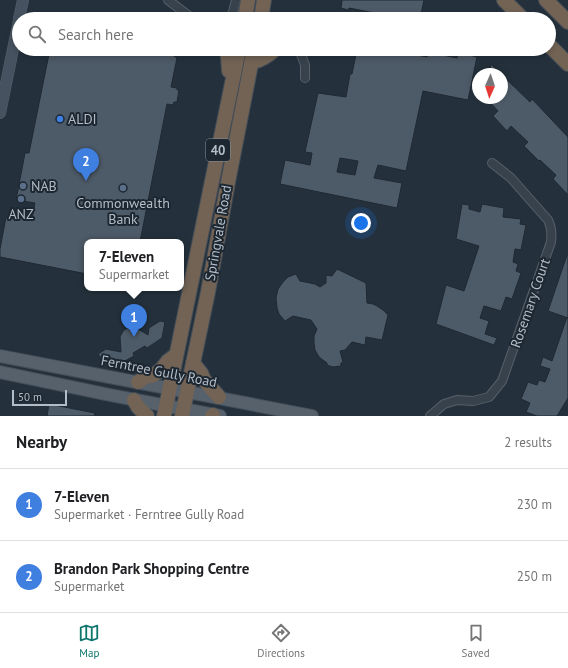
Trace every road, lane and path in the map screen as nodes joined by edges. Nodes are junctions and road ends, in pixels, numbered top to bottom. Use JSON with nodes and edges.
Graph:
{"nodes":[{"id":1,"x":23,"y":0,"type":"edge"},
{"id":2,"x":168,"y":0,"type":"edge"},
{"id":3,"x":264,"y":0,"type":"edge"},
{"id":4,"x":504,"y":0,"type":"edge"},
{"id":5,"x":546,"y":0,"type":"edge"},
{"id":6,"x":240,"y":2,"type":"edge"},
{"id":7,"x":20,"y":12,"type":"edge"},
{"id":8,"x":184,"y":12,"type":"edge"},
{"id":9,"x":233,"y":12,"type":"edge"},
{"id":10,"x":243,"y":12,"type":"edge"},
{"id":11,"x":262,"y":12,"type":"edge"},
{"id":12,"x":516,"y":12,"type":"edge"},
{"id":13,"x":568,"y":22,"type":"edge"},
{"id":14,"x":556,"y":52,"type":"edge"},
{"id":15,"x":12,"y":54,"type":"edge"},
{"id":16,"x":228,"y":56,"type":"edge"},
{"id":17,"x":238,"y":56,"type":"edge"},
{"id":18,"x":253,"y":56,"type":"edge"},
{"id":19,"x":254,"y":56,"type":"edge"},
{"id":20,"x":267,"y":56,"type":"edge"},
{"id":21,"x":301,"y":56,"type":"edge"},
{"id":22,"x":568,"y":64,"type":"edge"},
{"id":23,"x":305,"y":78,"type":"dead end"},
{"id":24,"x":231,"y":88,"type":"junction"},
{"id":25,"x":0,"y":113,"type":"edge"},
{"id":26,"x":492,"y":163,"type":"dead end"},
{"id":27,"x":210,"y":190,"type":"junction"},
{"id":28,"x":226,"y":192,"type":"junction"},
{"id":29,"x":176,"y":354,"type":"junction"},
{"id":30,"x":0,"y":356,"type":"edge"},
{"id":31,"x":193,"y":363,"type":"junction"},
{"id":32,"x":0,"y":372,"type":"edge"},
{"id":33,"x":138,"y":382,"type":"junction"},
{"id":34,"x":169,"y":388,"type":"junction"},
{"id":35,"x":187,"y":392,"type":"junction"},
{"id":36,"x":219,"y":397,"type":"junction"},
{"id":37,"x":134,"y":400,"type":"junction"},
{"id":38,"x":165,"y":411,"type":"edge"},
{"id":39,"x":183,"y":412,"type":"edge"},
{"id":40,"x":279,"y":413,"type":"edge"},
{"id":41,"x":147,"y":416,"type":"edge"},
{"id":42,"x":215,"y":416,"type":"edge"},
{"id":43,"x":312,"y":416,"type":"edge"},
{"id":44,"x":430,"y":416,"type":"edge"}],
"edges":[{"from":1,"to":7,"type":"street"},
{"from":2,"to":8,"type":"street"},
{"from":3,"to":11,"type":"highway"},
{"from":4,"to":12,"type":"highway"},
{"from":5,"to":13,"type":"highway"},
{"from":6,"to":9,"type":"street"},
{"from":6,"to":10,"type":"highway"},
{"from":14,"to":22,"type":"highway"},
{"from":15,"to":25,"type":"street"},
{"from":16,"to":24,"type":"highway"},
{"from":17,"to":24,"type":"highway","name":"Springvale Road","number":"40"},
{"from":18,"to":28,"type":"highway","name":"Springvale Road","number":"40"},
{"from":19,"to":20,"type":"highway"},
{"from":21,"to":23,"type":"street"},
{"from":24,"to":27,"type":"highway","name":"Springvale Road","number":"40"},
{"from":26,"to":44,"type":"street","name":"Rosemary Court"},
{"from":27,"to":28,"type":"highway"},
{"from":27,"to":29,"type":"highway","name":"Springvale Road","number":"40"},
{"from":28,"to":31,"type":"highway","name":"Springvale Road","number":"40"},
{"from":29,"to":33,"type":"highway"},
{"from":29,"to":34,"type":"highway","name":"Springvale Road","number":"40"},
{"from":30,"to":33,"type":"main road","name":"Ferntree Gully Road"},
{"from":31,"to":35,"type":"highway","name":"Springvale Road","number":"40"},
{"from":31,"to":36,"type":"highway"},
{"from":32,"to":37,"type":"main road"},
{"from":33,"to":34,"type":"main road","name":"Ferntree Gully Road"},
{"from":34,"to":35,"type":"main road","name":"Ferntree Gully Road"},
{"from":34,"to":38,"type":"highway","name":"Springvale Road","number":"40"},
{"from":35,"to":36,"type":"main road","name":"Ferntree Gully Road"},
{"from":35,"to":39,"type":"highway","name":"Springvale Road","number":"40"},
{"from":36,"to":40,"type":"main road","name":"Ferntree Gully Road"},
{"from":37,"to":38,"type":"main road"},
{"from":37,"to":41,"type":"highway"},
{"from":38,"to":39,"type":"main road"},
{"from":39,"to":42,"type":"main road"},
{"from":40,"to":43,"type":"main road","name":"Ferntree Gully Road"}]}
